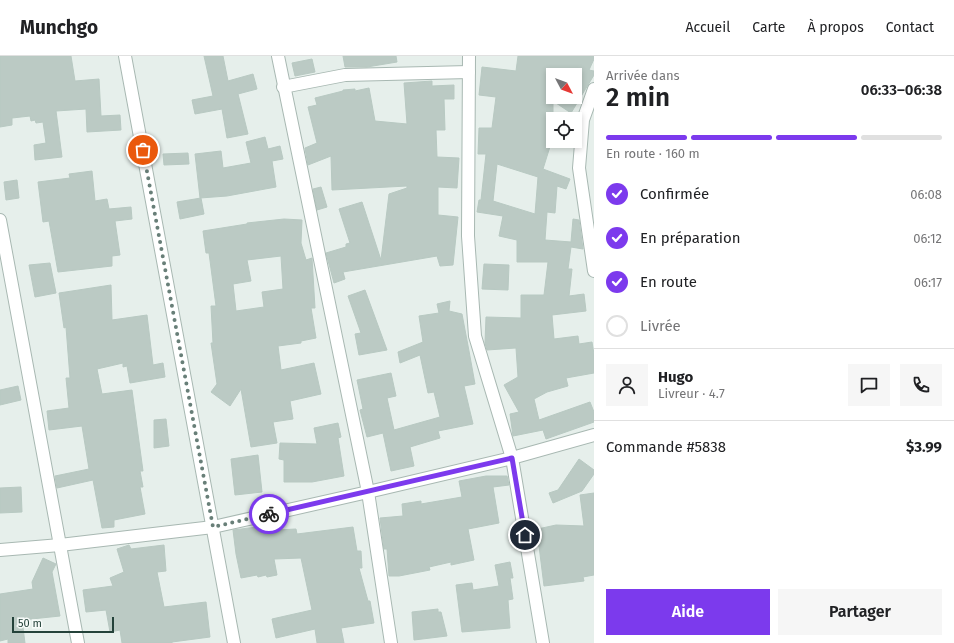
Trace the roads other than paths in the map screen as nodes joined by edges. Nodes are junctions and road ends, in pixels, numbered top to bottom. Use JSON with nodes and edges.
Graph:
{"nodes":[{"id":1,"x":125,"y":56,"type":"edge"},
{"id":2,"x":278,"y":56,"type":"edge"},
{"id":3,"x":469,"y":56,"type":"edge"},
{"id":4,"x":469,"y":72,"type":"junction"},
{"id":5,"x":283,"y":87,"type":"junction"},
{"id":6,"x":594,"y":89,"type":"edge"},
{"id":7,"x":0,"y":220,"type":"edge"},
{"id":8,"x":594,"y":271,"type":"edge"},
{"id":9,"x":594,"y":435,"type":"edge"},
{"id":10,"x":512,"y":458,"type":"junction"},
{"id":11,"x":368,"y":492,"type":"junction"},
{"id":12,"x":213,"y":527,"type":"junction"},
{"id":13,"x":60,"y":545,"type":"junction"},
{"id":14,"x":0,"y":550,"type":"edge"},
{"id":15,"x":78,"y":643,"type":"edge"},
{"id":16,"x":234,"y":643,"type":"edge"},
{"id":17,"x":391,"y":643,"type":"edge"},
{"id":18,"x":543,"y":643,"type":"edge"}],
"edges":[{"from":1,"to":12,"type":"street"},
{"from":2,"to":5,"type":"street"},
{"from":3,"to":4,"type":"street"},
{"from":4,"to":5,"type":"street"},
{"from":4,"to":10,"type":"street"},
{"from":5,"to":11,"type":"street"},
{"from":6,"to":8,"type":"street"},
{"from":7,"to":13,"type":"street"},
{"from":9,"to":10,"type":"street"},
{"from":10,"to":11,"type":"street"},
{"from":10,"to":18,"type":"street"},
{"from":11,"to":12,"type":"street"},
{"from":11,"to":17,"type":"street"},
{"from":12,"to":13,"type":"street"},
{"from":12,"to":16,"type":"street"},
{"from":13,"to":14,"type":"street"},
{"from":13,"to":15,"type":"street"}]}
